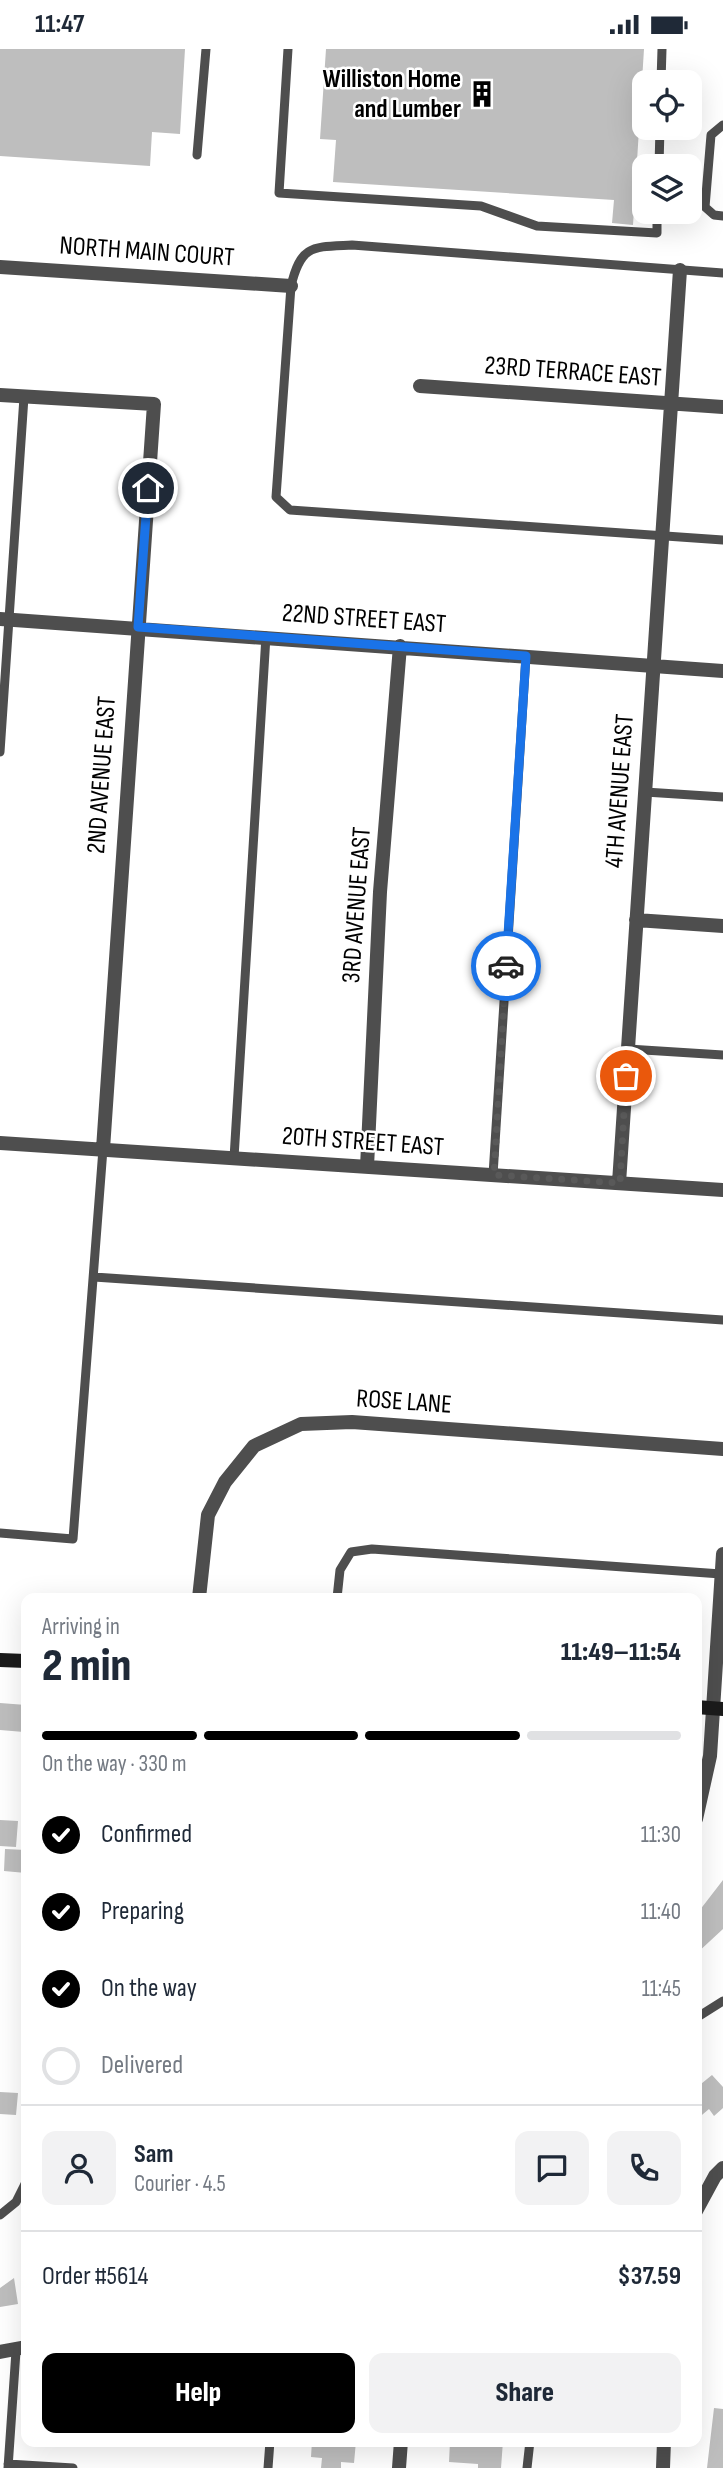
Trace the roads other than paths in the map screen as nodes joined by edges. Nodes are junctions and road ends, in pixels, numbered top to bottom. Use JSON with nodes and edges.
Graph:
{"nodes":[{"id":1,"x":206,"y":49,"type":"edge"},
{"id":2,"x":288,"y":49,"type":"edge"},
{"id":3,"x":662,"y":49,"type":"edge"},
{"id":4,"x":661,"y":70,"type":"edge"},
{"id":5,"x":723,"y":125,"type":"edge"},
{"id":6,"x":198,"y":155,"type":"dead end"},
{"id":7,"x":723,"y":215,"type":"edge"},
{"id":8,"x":657,"y":224,"type":"edge"},
{"id":9,"x":0,"y":267,"type":"edge"},
{"id":10,"x":680,"y":270,"type":"junction"},
{"id":11,"x":723,"y":273,"type":"edge"},
{"id":12,"x":291,"y":286,"type":"junction"},
{"id":13,"x":420,"y":386,"type":"dead end"},
{"id":14,"x":0,"y":395,"type":"edge"},
{"id":15,"x":24,"y":397,"type":"junction"},
{"id":16,"x":671,"y":403,"type":"junction"},
{"id":17,"x":723,"y":407,"type":"edge"},
{"id":18,"x":662,"y":536,"type":"junction"},
{"id":19,"x":723,"y":540,"type":"edge"},
{"id":20,"x":4,"y":619,"type":"edge"},
{"id":21,"x":138,"y":627,"type":"junction"},
{"id":22,"x":266,"y":636,"type":"junction"},
{"id":23,"x":400,"y":646,"type":"junction"},
{"id":24,"x":526,"y":656,"type":"junction"},
{"id":25,"x":653,"y":665,"type":"junction"},
{"id":26,"x":723,"y":671,"type":"edge"},
{"id":27,"x":0,"y":752,"type":"edge"},
{"id":28,"x":645,"y":792,"type":"junction"},
{"id":29,"x":723,"y":797,"type":"edge"},
{"id":30,"x":636,"y":920,"type":"junction"},
{"id":31,"x":723,"y":926,"type":"edge"},
{"id":32,"x":628,"y":1049,"type":"junction"},
{"id":33,"x":723,"y":1055,"type":"edge"},
{"id":34,"x":0,"y":1143,"type":"edge"},
{"id":35,"x":103,"y":1149,"type":"junction"},
{"id":36,"x":234,"y":1158,"type":"junction"},
{"id":37,"x":367,"y":1167,"type":"junction"},
{"id":38,"x":494,"y":1175,"type":"junction"},
{"id":39,"x":620,"y":1183,"type":"junction"},
{"id":40,"x":723,"y":1190,"type":"edge"},
{"id":41,"x":94,"y":1277,"type":"junction"},
{"id":42,"x":723,"y":1320,"type":"edge"},
{"id":43,"x":723,"y":1448,"type":"edge"},
{"id":44,"x":0,"y":1533,"type":"edge"},
{"id":45,"x":723,"y":1555,"type":"edge"},
{"id":46,"x":721,"y":1574,"type":"edge"},
{"id":47,"x":200,"y":1593,"type":"edge"},
{"id":48,"x":338,"y":1593,"type":"edge"},
{"id":49,"x":0,"y":1660,"type":"edge"},
{"id":50,"x":21,"y":1661,"type":"edge"},
{"id":51,"x":718,"y":1708,"type":"edge"},
{"id":52,"x":702,"y":1792,"type":"edge"},
{"id":53,"x":723,"y":2001,"type":"edge"},
{"id":54,"x":702,"y":2014,"type":"edge"},
{"id":55,"x":723,"y":2168,"type":"edge"},
{"id":56,"x":21,"y":2192,"type":"edge"},
{"id":57,"x":702,"y":2201,"type":"edge"},
{"id":58,"x":0,"y":2215,"type":"edge"},
{"id":59,"x":21,"y":2349,"type":"edge"},
{"id":60,"x":0,"y":2353,"type":"edge"},
{"id":61,"x":270,"y":2447,"type":"edge"},
{"id":62,"x":401,"y":2447,"type":"edge"},
{"id":63,"x":529,"y":2447,"type":"edge"},
{"id":64,"x":664,"y":2447,"type":"edge"},
{"id":65,"x":8,"y":2466,"type":"edge"},
{"id":66,"x":73,"y":2468,"type":"edge"},
{"id":67,"x":268,"y":2468,"type":"edge"},
{"id":68,"x":399,"y":2468,"type":"edge"},
{"id":69,"x":527,"y":2468,"type":"edge"},
{"id":70,"x":663,"y":2468,"type":"edge"}],
"edges":[{"from":1,"to":6,"type":"lane"},
{"from":2,"to":8,"type":"lane"},
{"from":3,"to":4,"type":"lane"},
{"from":5,"to":7,"type":"lane"},
{"from":9,"to":12,"type":"street","name":"NORTH MAIN COURT"},
{"from":10,"to":11,"type":"lane"},
{"from":10,"to":12,"type":"lane"},
{"from":10,"to":16,"type":"street","name":"4TH AVENUE EAST"},
{"from":12,"to":18,"type":"lane"},
{"from":13,"to":16,"type":"street","name":"23RD TERRACE EAST"},
{"from":14,"to":15,"type":"street"},
{"from":15,"to":20,"type":"lane"},
{"from":15,"to":21,"type":"street","name":"2ND AVENUE EAST"},
{"from":16,"to":17,"type":"street","name":"23RD TERRACE EAST"},
{"from":16,"to":18,"type":"street","name":"4TH AVENUE EAST"},
{"from":18,"to":19,"type":"lane"},
{"from":18,"to":25,"type":"street","name":"4TH AVENUE EAST"},
{"from":20,"to":21,"type":"street","name":"22ND STREET EAST"},
{"from":20,"to":27,"type":"lane"},
{"from":21,"to":22,"type":"street","name":"22ND STREET EAST"},
{"from":21,"to":35,"type":"street","name":"2ND AVENUE EAST"},
{"from":22,"to":23,"type":"street","name":"22ND STREET EAST"},
{"from":22,"to":36,"type":"lane"},
{"from":23,"to":24,"type":"street","name":"22ND STREET EAST"},
{"from":23,"to":37,"type":"street","name":"3RD AVENUE EAST"},
{"from":24,"to":25,"type":"street","name":"22ND STREET EAST"},
{"from":24,"to":38,"type":"lane"},
{"from":25,"to":26,"type":"street","name":"22ND STREET EAST"},
{"from":25,"to":28,"type":"street","name":"4TH AVENUE EAST"},
{"from":28,"to":29,"type":"lane"},
{"from":28,"to":30,"type":"street","name":"4TH AVENUE EAST"},
{"from":30,"to":31,"type":"street"},
{"from":30,"to":32,"type":"street","name":"4TH AVENUE EAST"},
{"from":32,"to":33,"type":"lane"},
{"from":32,"to":39,"type":"street","name":"4TH AVENUE EAST"},
{"from":34,"to":35,"type":"street","name":"20TH STREET EAST"},
{"from":35,"to":36,"type":"street","name":"20TH STREET EAST"},
{"from":35,"to":41,"type":"lane"},
{"from":36,"to":37,"type":"street","name":"20TH STREET EAST"},
{"from":37,"to":38,"type":"street","name":"20TH STREET EAST"},
{"from":38,"to":39,"type":"street","name":"20TH STREET EAST"},
{"from":39,"to":40,"type":"street","name":"20TH STREET EAST"},
{"from":41,"to":42,"type":"lane"},
{"from":41,"to":44,"type":"lane"},
{"from":43,"to":47,"type":"street","name":"ROSE LANE"},
{"from":45,"to":46,"type":"street"},
{"from":46,"to":48,"type":"lane"},
{"from":46,"to":51,"type":"street"},
{"from":49,"to":50,"type":"street"},
{"from":51,"to":52,"type":"street"},
{"from":53,"to":54,"type":"lane"},
{"from":55,"to":57,"type":"street"},
{"from":56,"to":58,"type":"lane"},
{"from":59,"to":60,"type":"street"},
{"from":59,"to":65,"type":"lane"},
{"from":61,"to":67,"type":"lane"},
{"from":62,"to":68,"type":"street"},
{"from":63,"to":69,"type":"lane"},
{"from":64,"to":70,"type":"street"},
{"from":65,"to":66,"type":"lane"}]}
